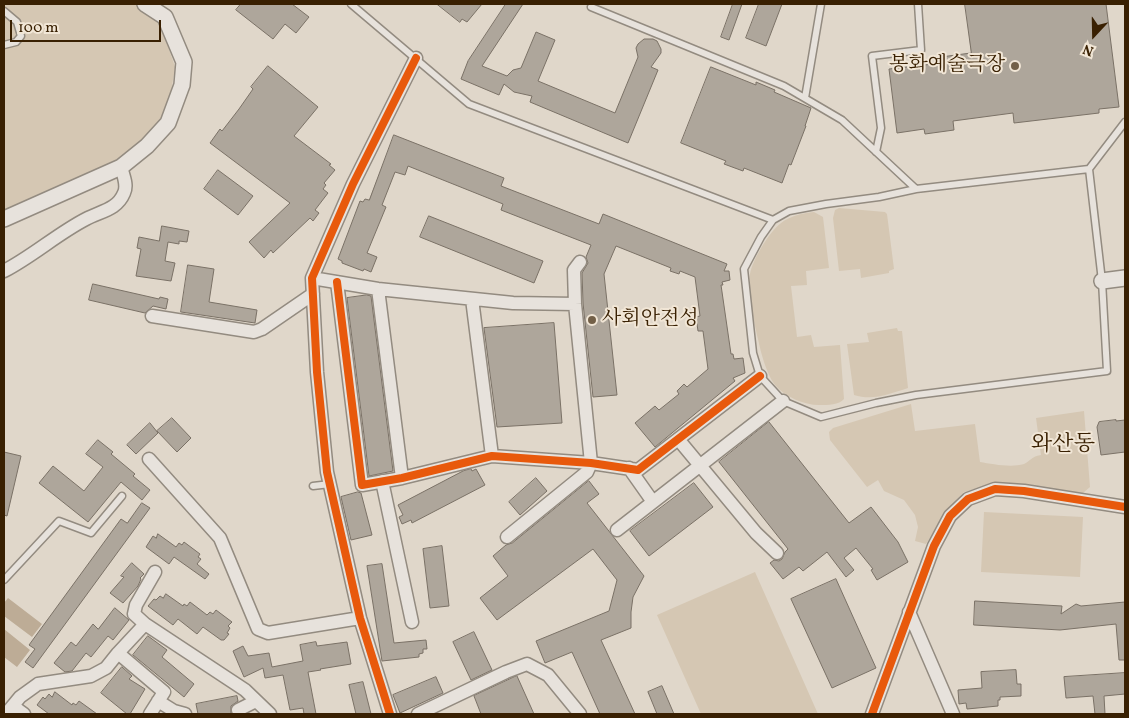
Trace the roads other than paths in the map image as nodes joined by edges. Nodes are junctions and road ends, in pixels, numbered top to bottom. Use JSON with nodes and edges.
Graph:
{"nodes":[{"id":1,"x":145,"y":4,"type":"edge"},
{"id":2,"x":351,"y":4,"type":"edge"},
{"id":3,"x":821,"y":4,"type":"edge"},
{"id":4,"x":918,"y":4,"type":"edge"},
{"id":5,"x":591,"y":7,"type":"dead end"},
{"id":6,"x":4,"y":11,"type":"edge"},
{"id":7,"x":4,"y":44,"type":"edge"},
{"id":8,"x":416,"y":58,"type":"junction"},
{"id":9,"x":806,"y":98,"type":"junction"},
{"id":10,"x":1125,"y":122,"type":"edge"},
{"id":11,"x":876,"y":152,"type":"junction"},
{"id":12,"x":121,"y":166,"type":"junction"},
{"id":13,"x":1089,"y":169,"type":"junction"},
{"id":14,"x":916,"y":189,"type":"junction"},
{"id":15,"x":4,"y":219,"type":"edge"},
{"id":16,"x":773,"y":220,"type":"junction"},
{"id":17,"x":580,"y":262,"type":"dead end"},
{"id":18,"x":4,"y":271,"type":"edge"},
{"id":19,"x":312,"y":278,"type":"junction"},
{"id":20,"x":1125,"y":278,"type":"edge"},
{"id":21,"x":1102,"y":280,"type":"junction"},
{"id":22,"x":337,"y":282,"type":"junction"},
{"id":23,"x":378,"y":289,"type":"junction"},
{"id":24,"x":313,"y":294,"type":"junction"},
{"id":25,"x":472,"y":299,"type":"junction"},
{"id":26,"x":575,"y":304,"type":"junction"},
{"id":27,"x":152,"y":316,"type":"dead end"},
{"id":28,"x":760,"y":376,"type":"junction"},
{"id":29,"x":783,"y":401,"type":"junction"},
{"id":30,"x":678,"y":439,"type":"junction"},
{"id":31,"x":492,"y":456,"type":"junction"},
{"id":32,"x":149,"y":459,"type":"dead end"},
{"id":33,"x":591,"y":463,"type":"junction"},
{"id":34,"x":700,"y":465,"type":"junction"},
{"id":35,"x":629,"y":468,"type":"junction"},
{"id":36,"x":402,"y":478,"type":"junction"},
{"id":37,"x":382,"y":481,"type":"junction"},
{"id":38,"x":330,"y":484,"type":"junction"},
{"id":39,"x":313,"y":486,"type":"dead end"},
{"id":40,"x":122,"y":496,"type":"dead end"},
{"id":41,"x":653,"y":502,"type":"junction"},
{"id":42,"x":1125,"y":507,"type":"edge"},
{"id":43,"x":617,"y":530,"type":"dead end"},
{"id":44,"x":506,"y":537,"type":"dead end"},
{"id":45,"x":777,"y":552,"type":"dead end"},
{"id":46,"x":155,"y":572,"type":"dead end"},
{"id":47,"x":4,"y":580,"type":"edge"},
{"id":48,"x":908,"y":612,"type":"junction"},
{"id":49,"x":360,"y":618,"type":"junction"},
{"id":50,"x":412,"y":622,"type":"dead end"},
{"id":51,"x":145,"y":624,"type":"junction"},
{"id":52,"x":118,"y":653,"type":"junction"},
{"id":53,"x":158,"y":701,"type":"junction"},
{"id":54,"x":256,"y":701,"type":"junction"},
{"id":55,"x":10,"y":710,"type":"edge"},
{"id":56,"x":238,"y":710,"type":"dead end"},
{"id":57,"x":24,"y":714,"type":"edge"},
{"id":58,"x":150,"y":714,"type":"edge"},
{"id":59,"x":185,"y":714,"type":"edge"},
{"id":60,"x":270,"y":714,"type":"edge"},
{"id":61,"x":390,"y":714,"type":"edge"},
{"id":62,"x":418,"y":714,"type":"edge"},
{"id":63,"x":580,"y":714,"type":"edge"},
{"id":64,"x":872,"y":714,"type":"edge"},
{"id":65,"x":953,"y":714,"type":"edge"}],
"edges":[{"from":1,"to":12,"type":"street"},
{"from":2,"to":8,"type":"lane"},
{"from":3,"to":9,"type":"lane"},
{"from":4,"to":11,"type":"lane"},
{"from":5,"to":9,"type":"lane"},
{"from":6,"to":7,"type":"lane"},
{"from":8,"to":16,"type":"lane"},
{"from":8,"to":19,"type":"street"},
{"from":9,"to":11,"type":"lane"},
{"from":10,"to":13,"type":"lane"},
{"from":11,"to":14,"type":"lane"},
{"from":12,"to":15,"type":"street"},
{"from":12,"to":18,"type":"street"},
{"from":13,"to":14,"type":"lane"},
{"from":13,"to":21,"type":"lane"},
{"from":14,"to":16,"type":"lane"},
{"from":16,"to":28,"type":"lane"},
{"from":17,"to":26,"type":"street"},
{"from":19,"to":22,"type":"street"},
{"from":19,"to":24,"type":"street"},
{"from":20,"to":21,"type":"street"},
{"from":21,"to":29,"type":"lane"},
{"from":22,"to":23,"type":"street"},
{"from":22,"to":37,"type":"street"},
{"from":23,"to":25,"type":"street"},
{"from":23,"to":36,"type":"street"},
{"from":24,"to":27,"type":"street"},
{"from":24,"to":38,"type":"street"},
{"from":25,"to":26,"type":"street"},
{"from":25,"to":31,"type":"street"},
{"from":26,"to":33,"type":"street"},
{"from":28,"to":29,"type":"lane"},
{"from":28,"to":30,"type":"street"},
{"from":29,"to":34,"type":"street"},
{"from":30,"to":34,"type":"street"},
{"from":30,"to":35,"type":"street"},
{"from":31,"to":33,"type":"street"},
{"from":31,"to":36,"type":"street"},
{"from":32,"to":49,"type":"street"},
{"from":33,"to":35,"type":"street"},
{"from":33,"to":44,"type":"street"},
{"from":34,"to":41,"type":"street"},
{"from":34,"to":45,"type":"street"},
{"from":35,"to":41,"type":"street"},
{"from":36,"to":37,"type":"street"},
{"from":37,"to":50,"type":"street"},
{"from":38,"to":39,"type":"lane"},
{"from":38,"to":49,"type":"street"},
{"from":40,"to":47,"type":"lane"},
{"from":41,"to":43,"type":"street"},
{"from":42,"to":48,"type":"street"},
{"from":46,"to":51,"type":"street"},
{"from":48,"to":64,"type":"street"},
{"from":48,"to":65,"type":"street"},
{"from":49,"to":61,"type":"street"},
{"from":51,"to":52,"type":"street"},
{"from":51,"to":54,"type":"street"},
{"from":52,"to":53,"type":"street"},
{"from":52,"to":55,"type":"street"},
{"from":53,"to":58,"type":"street"},
{"from":53,"to":59,"type":"street"},
{"from":54,"to":56,"type":"street"},
{"from":54,"to":60,"type":"street"},
{"from":55,"to":57,"type":"street"},
{"from":62,"to":63,"type":"street"}]}
